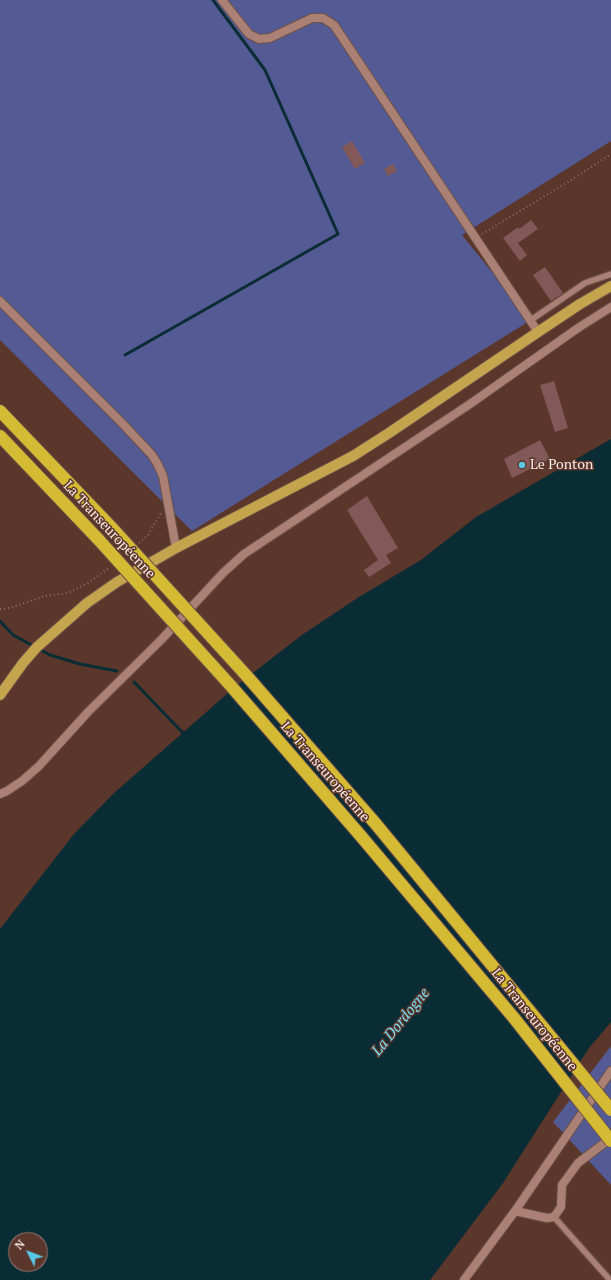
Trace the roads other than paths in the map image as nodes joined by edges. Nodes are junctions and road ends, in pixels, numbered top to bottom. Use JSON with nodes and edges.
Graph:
{"nodes":[{"id":1,"x":222,"y":0,"type":"edge"},
{"id":2,"x":611,"y":274,"type":"edge"},
{"id":3,"x":611,"y":286,"type":"edge"},
{"id":4,"x":0,"y":301,"type":"edge"},
{"id":5,"x":611,"y":307,"type":"edge"},
{"id":6,"x":531,"y":320,"type":"junction"},
{"id":7,"x":538,"y":332,"type":"junction"},
{"id":8,"x":0,"y":411,"type":"edge"},
{"id":9,"x":0,"y":436,"type":"edge"},
{"id":10,"x":176,"y":548,"type":"junction"},
{"id":11,"x":0,"y":695,"type":"edge"},
{"id":12,"x":0,"y":794,"type":"edge"},
{"id":13,"x":611,"y":1071,"type":"edge"},
{"id":14,"x":611,"y":1110,"type":"edge"},
{"id":15,"x":611,"y":1138,"type":"edge"},
{"id":16,"x":611,"y":1141,"type":"edge"},
{"id":17,"x":515,"y":1211,"type":"junction"},
{"id":18,"x":554,"y":1217,"type":"junction"},
{"id":19,"x":464,"y":1280,"type":"edge"},
{"id":20,"x":610,"y":1280,"type":"edge"}],
"edges":[{"from":1,"to":6,"type":"street"},
{"from":2,"to":6,"type":"lane"},
{"from":3,"to":7,"type":"main road"},
{"from":4,"to":10,"type":"street"},
{"from":5,"to":12,"type":"street"},
{"from":6,"to":7,"type":"street"},
{"from":7,"to":10,"type":"main road"},
{"from":8,"to":14,"type":"highway","name":"La Transeuropéenne","bridge":true},
{"from":9,"to":16,"type":"highway","name":"La Transeuropéenne","bridge":true},
{"from":10,"to":11,"type":"main road"},
{"from":13,"to":17,"type":"street"},
{"from":15,"to":18,"type":"street"},
{"from":17,"to":18,"type":"street"},
{"from":17,"to":19,"type":"street"},
{"from":18,"to":20,"type":"lane"}]}
